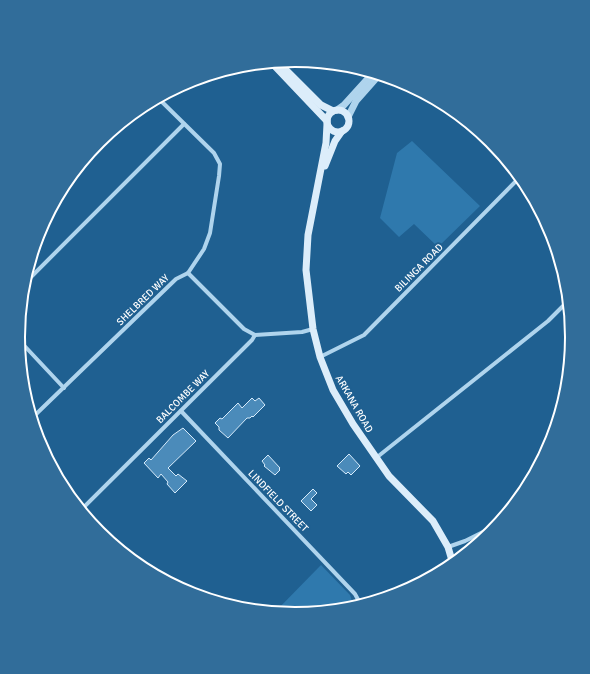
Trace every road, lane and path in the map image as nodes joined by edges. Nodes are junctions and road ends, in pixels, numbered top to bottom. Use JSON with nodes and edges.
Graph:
{"nodes":[{"id":1,"x":277,"y":68,"type":"edge"},
{"id":2,"x":284,"y":68,"type":"edge"},
{"id":3,"x":369,"y":77,"type":"edge"},
{"id":4,"x":375,"y":79,"type":"edge"},
{"id":5,"x":162,"y":102,"type":"edge"},
{"id":6,"x":335,"y":111,"type":"junction"},
{"id":7,"x":348,"y":117,"type":"junction"},
{"id":8,"x":327,"y":122,"type":"junction"},
{"id":9,"x":184,"y":124,"type":"junction"},
{"id":10,"x":342,"y":131,"type":"junction"},
{"id":11,"x":319,"y":179,"type":"junction"},
{"id":12,"x":516,"y":182,"type":"edge"},
{"id":13,"x":188,"y":273,"type":"junction"},
{"id":14,"x":32,"y":276,"type":"edge"},
{"id":15,"x":563,"y":306,"type":"edge"},
{"id":16,"x":313,"y":329,"type":"junction"},
{"id":17,"x":255,"y":335,"type":"junction"},
{"id":18,"x":26,"y":347,"type":"edge"},
{"id":19,"x":320,"y":357,"type":"junction"},
{"id":20,"x":64,"y":388,"type":"junction"},
{"id":21,"x":181,"y":411,"type":"junction"},
{"id":22,"x":36,"y":414,"type":"edge"},
{"id":23,"x":376,"y":458,"type":"junction"},
{"id":24,"x":85,"y":506,"type":"edge"},
{"id":25,"x":480,"y":533,"type":"edge"},
{"id":26,"x":448,"y":547,"type":"junction"},
{"id":27,"x":451,"y":556,"type":"edge"},
{"id":28,"x":358,"y":600,"type":"edge"}],
"edges":[{"from":1,"to":8,"type":"main road"},
{"from":2,"to":6,"type":"main road"},
{"from":3,"to":6,"type":"street"},
{"from":4,"to":7,"type":"street"},
{"from":5,"to":9,"type":"street","name":"SHELBRED WAY"},
{"from":6,"to":7,"type":"main road"},
{"from":6,"to":8,"type":"main road"},
{"from":7,"to":10,"type":"main road"},
{"from":8,"to":10,"type":"main road"},
{"from":8,"to":11,"type":"main road","name":"ARKANA ROAD"},
{"from":9,"to":13,"type":"street","name":"SHELBRED WAY"},
{"from":9,"to":14,"type":"street"},
{"from":10,"to":11,"type":"main road","name":"ARKANA ROAD"},
{"from":11,"to":16,"type":"main road","name":"ARKANA ROAD"},
{"from":12,"to":19,"type":"street","name":"BILINGA ROAD"},
{"from":13,"to":17,"type":"street"},
{"from":13,"to":20,"type":"street","name":"SHELBRED WAY"},
{"from":15,"to":23,"type":"street"},
{"from":16,"to":17,"type":"street"},
{"from":16,"to":19,"type":"main road","name":"ARKANA ROAD"},
{"from":17,"to":21,"type":"street","name":"BALCOMBE WAY"},
{"from":18,"to":20,"type":"street"},
{"from":19,"to":23,"type":"main road","name":"ARKANA ROAD"},
{"from":20,"to":22,"type":"street","name":"SHELBRED WAY"},
{"from":21,"to":24,"type":"street","name":"BALCOMBE WAY"},
{"from":21,"to":28,"type":"street","name":"LINDFIELD STREET"},
{"from":23,"to":26,"type":"main road","name":"ARKANA ROAD"},
{"from":25,"to":26,"type":"street"},
{"from":26,"to":27,"type":"main road","name":"ARKANA ROAD"}]}
